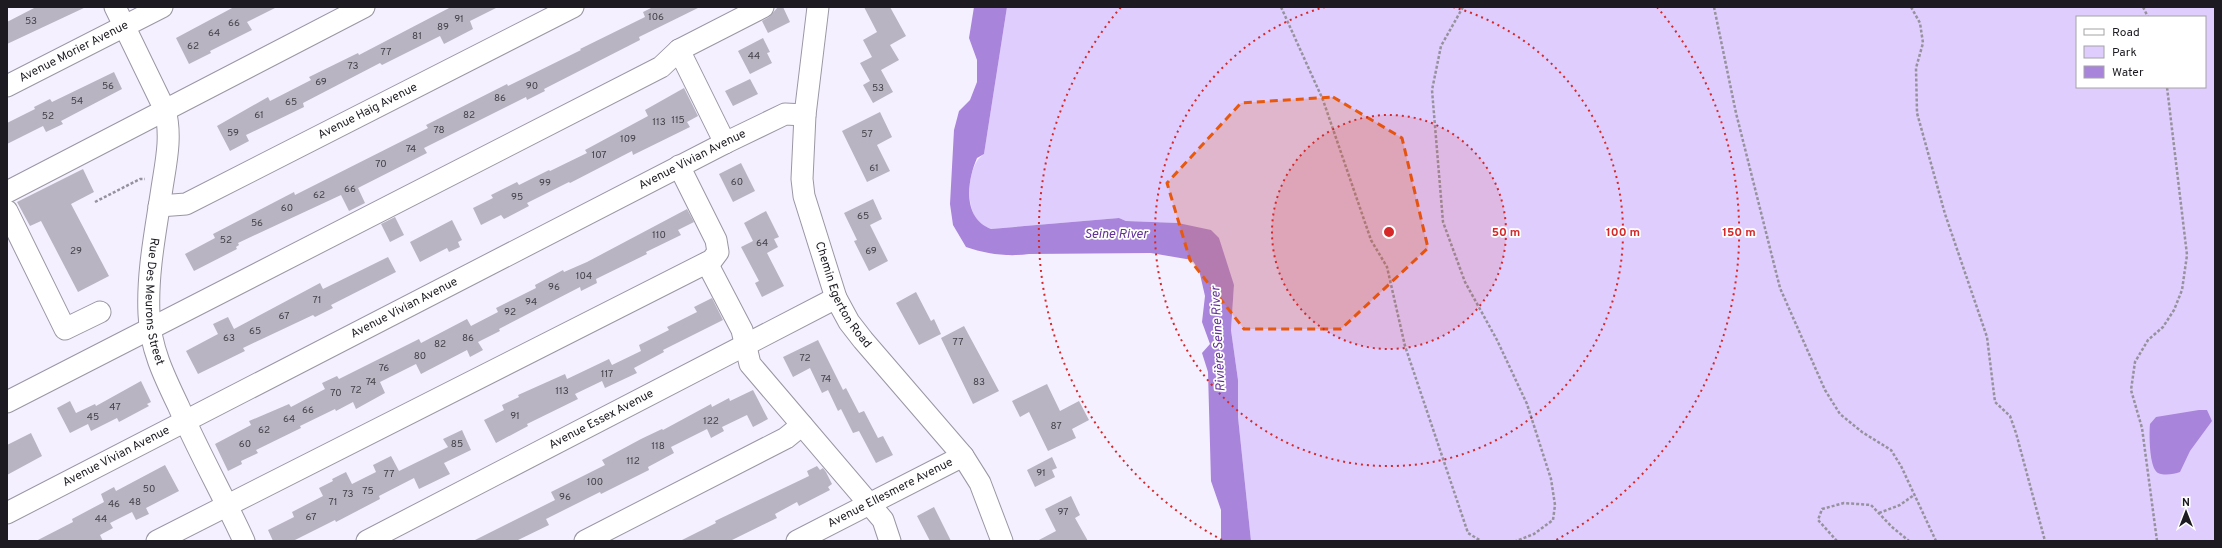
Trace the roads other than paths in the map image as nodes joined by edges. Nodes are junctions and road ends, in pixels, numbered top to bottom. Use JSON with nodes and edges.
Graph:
{"nodes":[{"id":1,"x":115,"y":7,"type":"edge"},
{"id":2,"x":162,"y":7,"type":"edge"},
{"id":3,"x":364,"y":7,"type":"edge"},
{"id":4,"x":573,"y":7,"type":"edge"},
{"id":5,"x":763,"y":7,"type":"edge"},
{"id":6,"x":818,"y":7,"type":"edge"},
{"id":7,"x":124,"y":26,"type":"junction"},
{"id":8,"x":679,"y":50,"type":"junction"},
{"id":9,"x":7,"y":86,"type":"edge"},
{"id":10,"x":165,"y":110,"type":"junction"},
{"id":11,"x":805,"y":115,"type":"junction"},
{"id":12,"x":725,"y":142,"type":"junction"},
{"id":13,"x":679,"y":166,"type":"junction"},
{"id":14,"x":7,"y":192,"type":"edge"},
{"id":15,"x":159,"y":206,"type":"junction"},
{"id":16,"x":7,"y":211,"type":"edge"},
{"id":17,"x":707,"y":262,"type":"junction"},
{"id":18,"x":836,"y":298,"type":"junction"},
{"id":19,"x":100,"y":312,"type":"dead end"},
{"id":20,"x":150,"y":329,"type":"junction"},
{"id":21,"x":745,"y":346,"type":"junction"},
{"id":22,"x":7,"y":402,"type":"edge"},
{"id":23,"x":185,"y":422,"type":"junction"},
{"id":24,"x":802,"y":425,"type":"junction"},
{"id":25,"x":962,"y":456,"type":"junction"},
{"id":26,"x":869,"y":504,"type":"junction"},
{"id":27,"x":227,"y":505,"type":"junction"},
{"id":28,"x":7,"y":514,"type":"edge"},
{"id":29,"x":157,"y":541,"type":"edge"},
{"id":30,"x":244,"y":541,"type":"edge"},
{"id":31,"x":367,"y":541,"type":"edge"},
{"id":32,"x":585,"y":541,"type":"edge"},
{"id":33,"x":798,"y":541,"type":"edge"},
{"id":34,"x":890,"y":541,"type":"edge"},
{"id":35,"x":1002,"y":541,"type":"edge"}],
"edges":[{"from":1,"to":7,"type":"street","name":"Rue Des Meurons Street"},
{"from":2,"to":7,"type":"street","name":"Avenue Morier Avenue"},
{"from":3,"to":10,"type":"street"},
{"from":4,"to":15,"type":"street","name":"Avenue Haig Avenue"},
{"from":5,"to":8,"type":"street"},
{"from":6,"to":11,"type":"street","name":"Chemin Egerton Road"},
{"from":7,"to":9,"type":"street","name":"Avenue Morier Avenue"},
{"from":7,"to":10,"type":"street","name":"Rue Des Meurons Street"},
{"from":8,"to":12,"type":"street"},
{"from":8,"to":20,"type":"street"},
{"from":10,"to":14,"type":"street"},
{"from":10,"to":15,"type":"street","name":"Rue Des Meurons Street"},
{"from":11,"to":12,"type":"street","name":"Avenue Vivian Avenue"},
{"from":11,"to":18,"type":"street","name":"Chemin Egerton Road"},
{"from":12,"to":13,"type":"street","name":"Avenue Vivian Avenue"},
{"from":13,"to":17,"type":"street"},
{"from":13,"to":23,"type":"street","name":"Avenue Vivian Avenue"},
{"from":15,"to":20,"type":"street","name":"Rue Des Meurons Street"},
{"from":16,"to":19,"type":"street"},
{"from":17,"to":21,"type":"street"},
{"from":17,"to":27,"type":"street"},
{"from":18,"to":21,"type":"street","name":"Avenue Essex Avenue"},
{"from":18,"to":25,"type":"street","name":"Chemin Egerton Road"},
{"from":20,"to":22,"type":"street"},
{"from":20,"to":23,"type":"street","name":"Rue Des Meurons Street"},
{"from":21,"to":24,"type":"street"},
{"from":21,"to":31,"type":"street","name":"Avenue Essex Avenue"},
{"from":23,"to":27,"type":"street","name":"Rue Des Meurons Street"},
{"from":23,"to":28,"type":"street","name":"Avenue Vivian Avenue"},
{"from":24,"to":26,"type":"street"},
{"from":24,"to":32,"type":"street"},
{"from":25,"to":26,"type":"street","name":"Avenue Ellesmere Avenue"},
{"from":25,"to":35,"type":"street","name":"Chemin Egerton Road"},
{"from":26,"to":33,"type":"street","name":"Avenue Ellesmere Avenue"},
{"from":26,"to":34,"type":"street"},
{"from":27,"to":29,"type":"street"},
{"from":27,"to":30,"type":"street","name":"Rue Des Meurons Street"}]}
